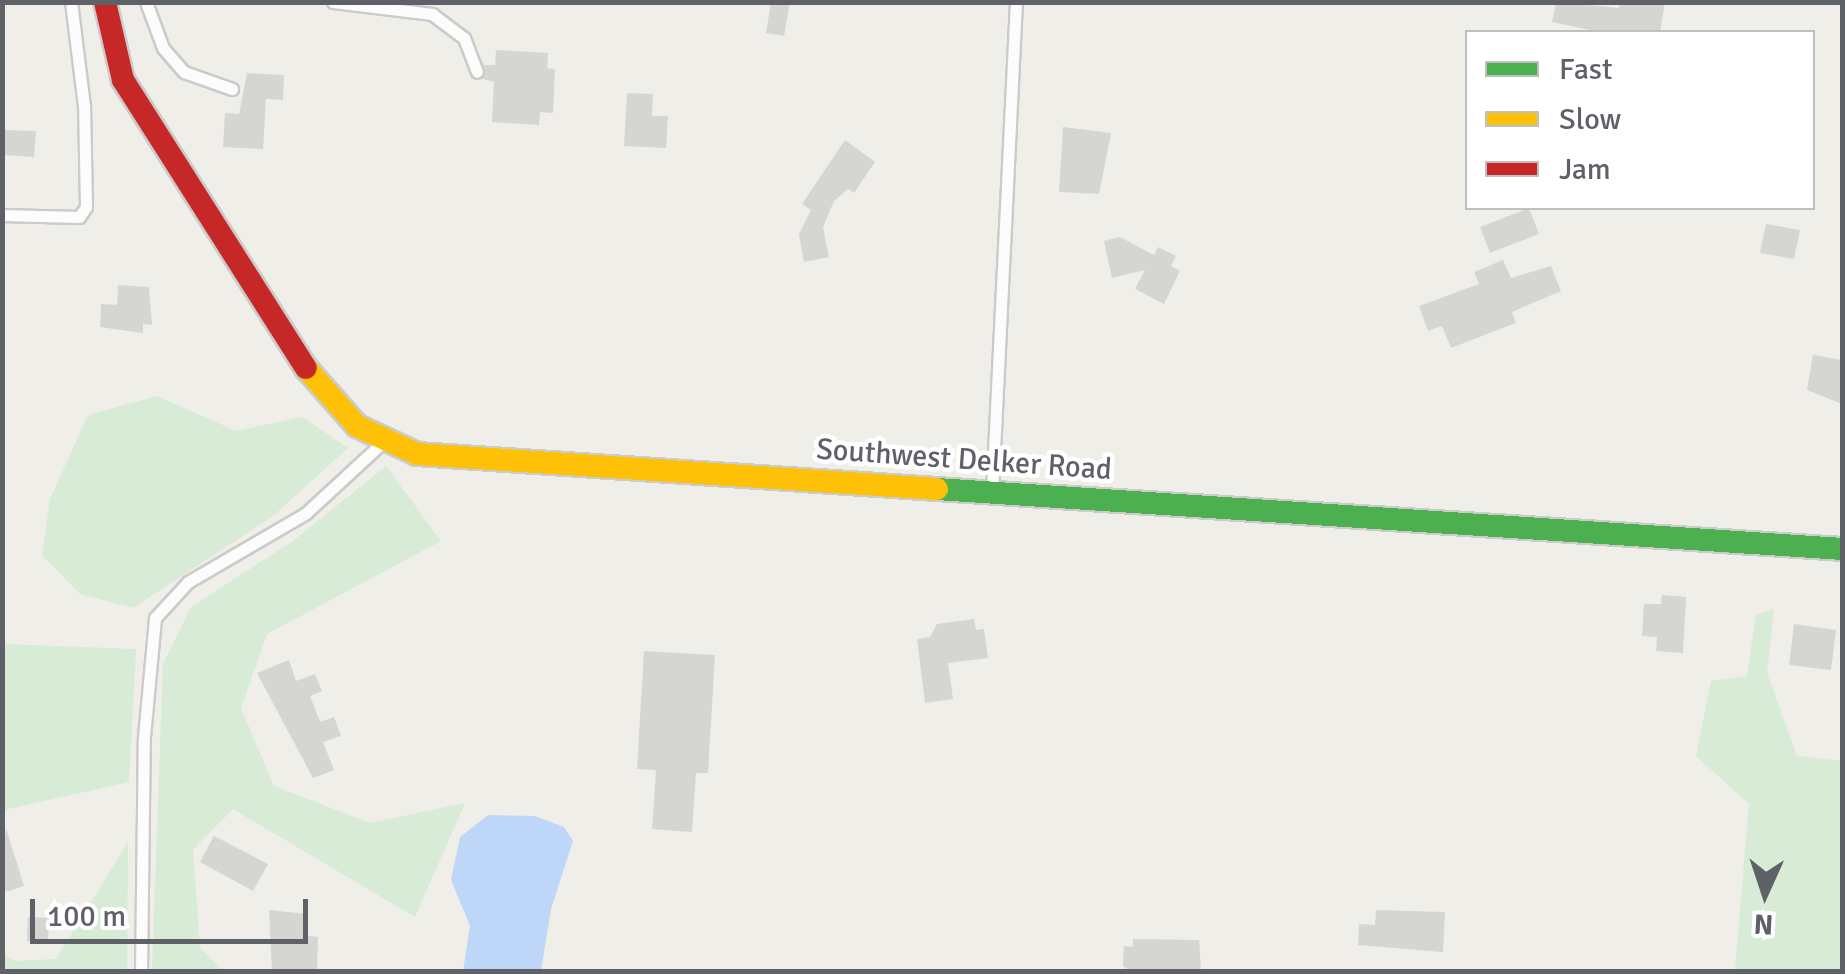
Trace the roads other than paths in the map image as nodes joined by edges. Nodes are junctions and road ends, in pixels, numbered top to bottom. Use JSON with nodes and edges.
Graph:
{"nodes":[{"id":1,"x":71,"y":2,"type":"edge"},
{"id":2,"x":105,"y":2,"type":"edge"},
{"id":3,"x":146,"y":2,"type":"edge"},
{"id":4,"x":334,"y":2,"type":"edge"},
{"id":5,"x":1016,"y":2,"type":"edge"},
{"id":6,"x":476,"y":72,"type":"dead end"},
{"id":7,"x":232,"y":89,"type":"dead end"},
{"id":8,"x":2,"y":214,"type":"edge"},
{"id":9,"x":386,"y":440,"type":"junction"},
{"id":10,"x":992,"y":492,"type":"junction"},
{"id":11,"x":1842,"y":548,"type":"edge"},
{"id":12,"x":141,"y":972,"type":"edge"}],
"edges":[{"from":1,"to":8,"type":"lane"},
{"from":2,"to":9,"type":"street","name":"Southwest Delker Road"},
{"from":3,"to":7,"type":"lane"},
{"from":4,"to":6,"type":"lane"},
{"from":5,"to":10,"type":"lane"},
{"from":9,"to":10,"type":"street","name":"Southwest Delker Road"},
{"from":9,"to":12,"type":"lane"},
{"from":10,"to":11,"type":"street","name":"Southwest Delker Road"}]}
